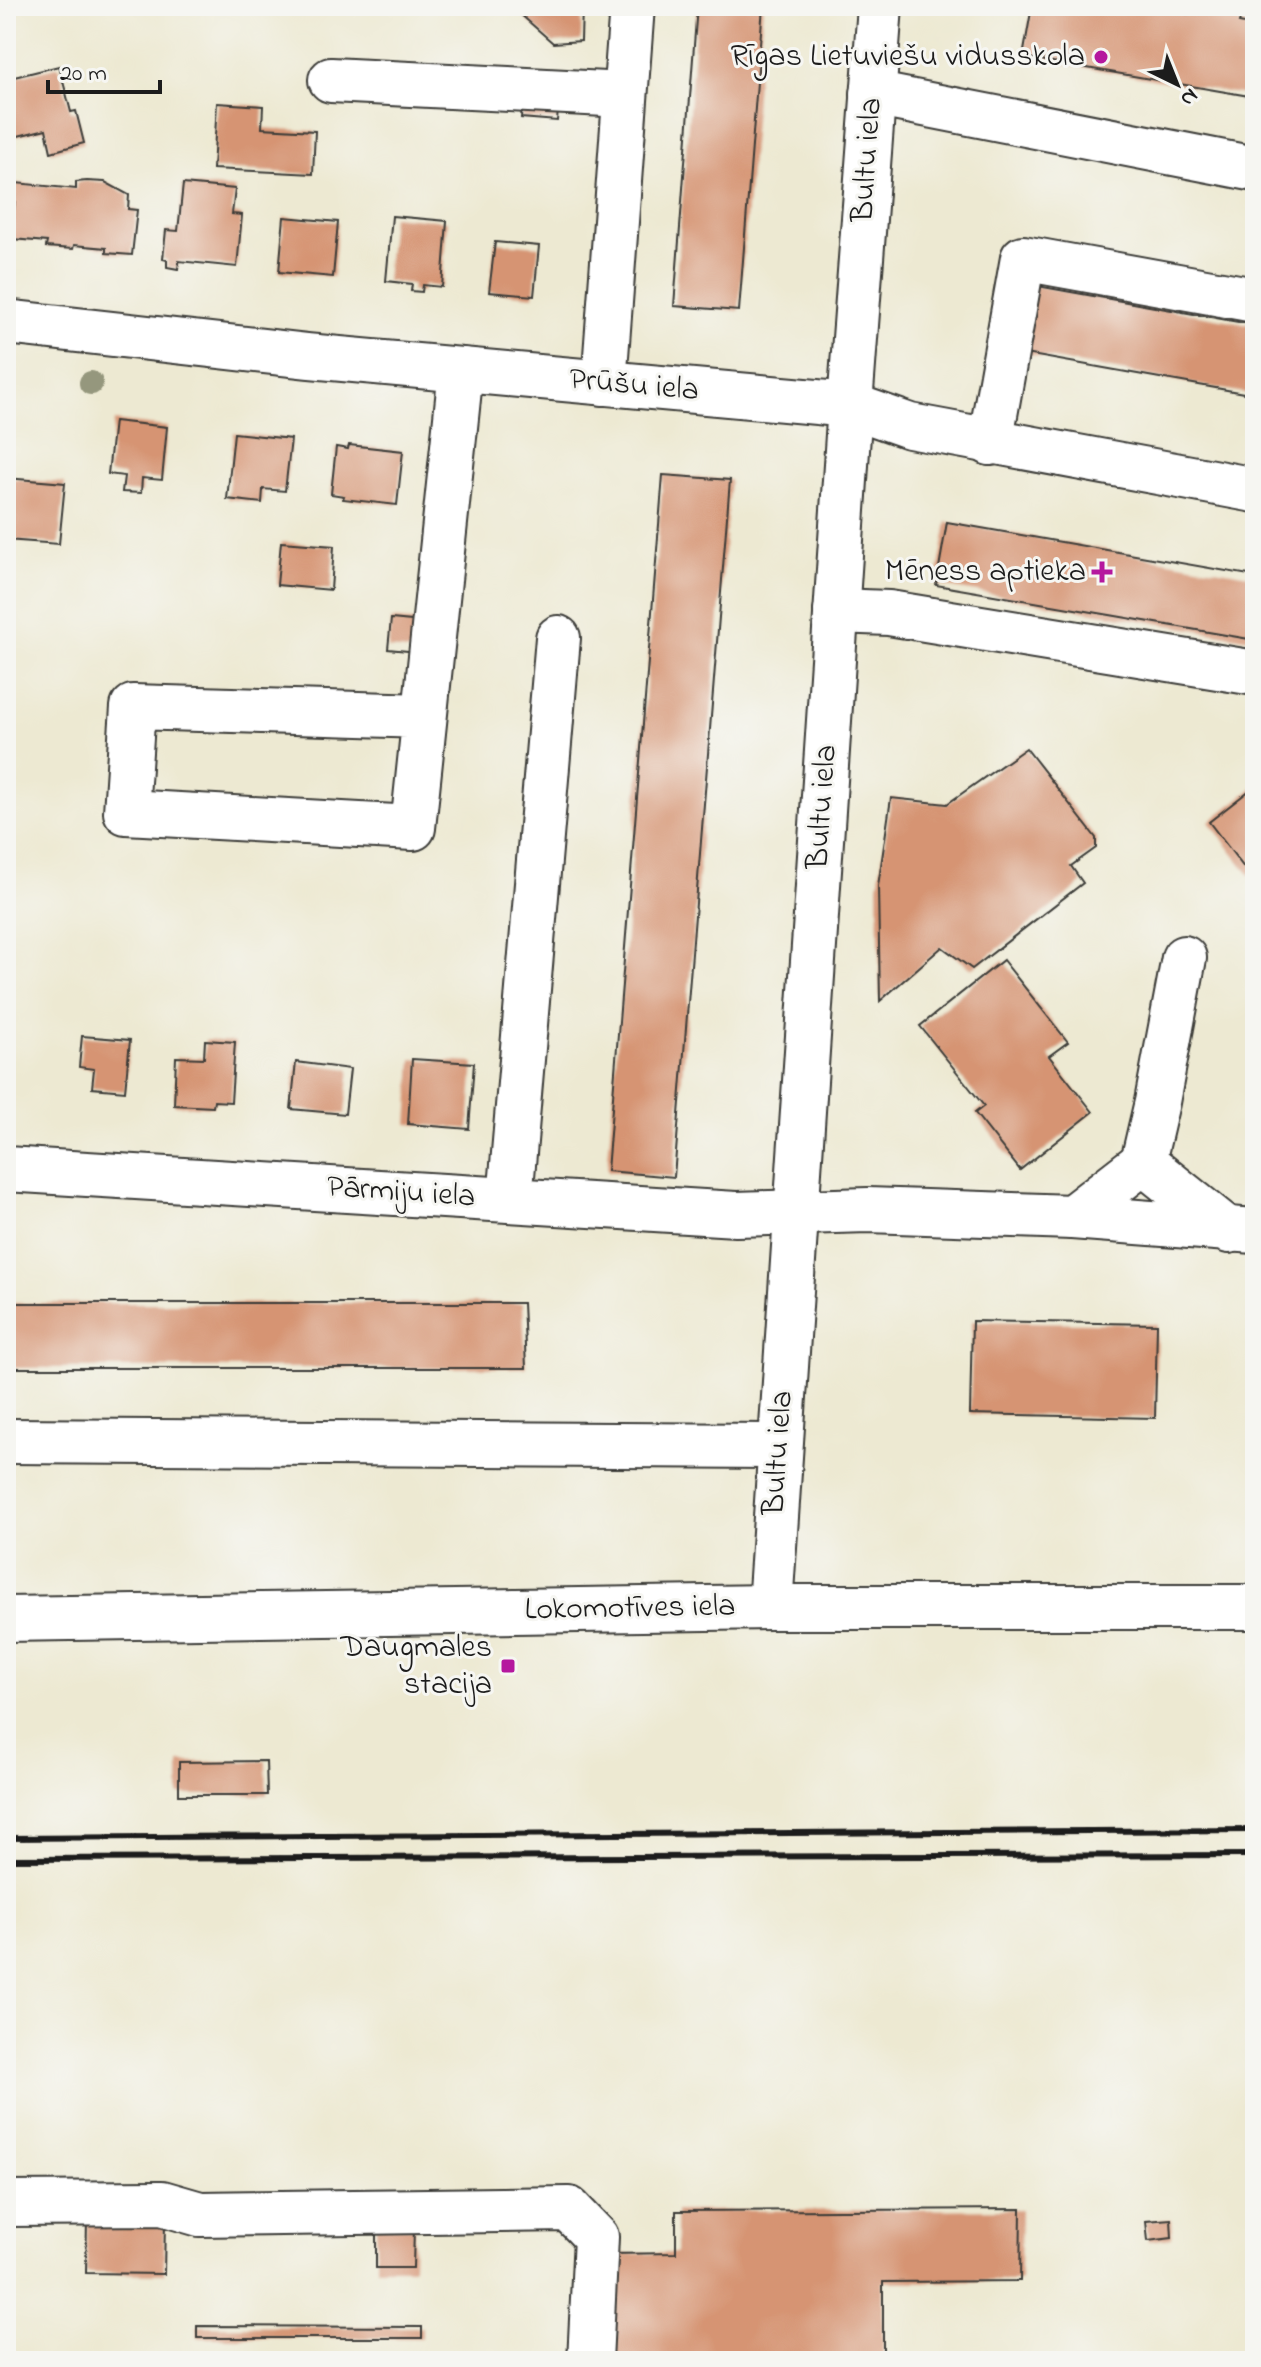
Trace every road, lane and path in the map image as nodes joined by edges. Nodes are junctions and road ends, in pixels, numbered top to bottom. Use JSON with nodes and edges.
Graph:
{"nodes":[{"id":1,"x":632,"y":6,"type":"edge"},
{"id":2,"x":880,"y":6,"type":"edge"},
{"id":3,"x":331,"y":80,"type":"dead end"},
{"id":4,"x":873,"y":94,"type":"junction"},
{"id":5,"x":625,"y":95,"type":"junction"},
{"id":6,"x":1255,"y":169,"type":"edge"},
{"id":7,"x":1255,"y":300,"type":"edge"},
{"id":8,"x":6,"y":322,"type":"edge"},
{"id":9,"x":461,"y":370,"type":"junction"},
{"id":10,"x":604,"y":383,"type":"junction"},
{"id":11,"x":850,"y":405,"type":"junction"},
{"id":12,"x":990,"y":443,"type":"junction"},
{"id":13,"x":1255,"y":490,"type":"edge"},
{"id":14,"x":836,"y":611,"type":"junction"},
{"id":15,"x":558,"y":638,"type":"dead end"},
{"id":16,"x":1255,"y":673,"type":"edge"},
{"id":17,"x":424,"y":716,"type":"junction"},
{"id":18,"x":1184,"y":958,"type":"dead end"},
{"id":19,"x":1143,"y":1162,"type":"junction"},
{"id":20,"x":6,"y":1169,"type":"edge"},
{"id":21,"x":510,"y":1200,"type":"junction"},
{"id":22,"x":796,"y":1214,"type":"junction"},
{"id":23,"x":1072,"y":1217,"type":"junction"},
{"id":24,"x":1242,"y":1231,"type":"edge"},
{"id":25,"x":6,"y":1441,"type":"edge"},
{"id":26,"x":779,"y":1446,"type":"junction"},
{"id":27,"x":770,"y":1607,"type":"junction"},
{"id":28,"x":1255,"y":1607,"type":"edge"},
{"id":29,"x":6,"y":1619,"type":"edge"},
{"id":30,"x":6,"y":2204,"type":"edge"},
{"id":31,"x":590,"y":2361,"type":"edge"}],
"edges":[{"from":1,"to":5,"type":"street"},
{"from":2,"to":4,"type":"street","name":"Bultu iela"},
{"from":3,"to":5,"type":"street"},
{"from":4,"to":6,"type":"street"},
{"from":4,"to":11,"type":"street","name":"Bultu iela"},
{"from":5,"to":10,"type":"street"},
{"from":7,"to":12,"type":"street"},
{"from":8,"to":9,"type":"street","name":"Prūšu iela"},
{"from":9,"to":10,"type":"street","name":"Prūšu iela"},
{"from":9,"to":17,"type":"street"},
{"from":10,"to":11,"type":"street","name":"Prūšu iela"},
{"from":11,"to":12,"type":"street","name":"Prūšu iela"},
{"from":11,"to":14,"type":"street","name":"Bultu iela"},
{"from":12,"to":13,"type":"street","name":"Prūšu iela"},
{"from":14,"to":16,"type":"street"},
{"from":14,"to":22,"type":"street","name":"Bultu iela"},
{"from":15,"to":21,"type":"street"},
{"from":17,"to":17,"type":"street"},
{"from":18,"to":19,"type":"street"},
{"from":19,"to":23,"type":"street"},
{"from":19,"to":24,"type":"street"},
{"from":20,"to":21,"type":"street","name":"Pārmiju iela"},
{"from":21,"to":22,"type":"street","name":"Pārmiju iela"},
{"from":22,"to":23,"type":"street","name":"Pārmiju iela"},
{"from":22,"to":26,"type":"street","name":"Bultu iela"},
{"from":23,"to":24,"type":"street","name":"Pārmiju iela"},
{"from":25,"to":26,"type":"street"},
{"from":26,"to":27,"type":"street","name":"Bultu iela"},
{"from":27,"to":28,"type":"street","name":"Lokomotīves iela"},
{"from":27,"to":29,"type":"street","name":"Lokomotīves iela"},
{"from":30,"to":31,"type":"street"}]}
